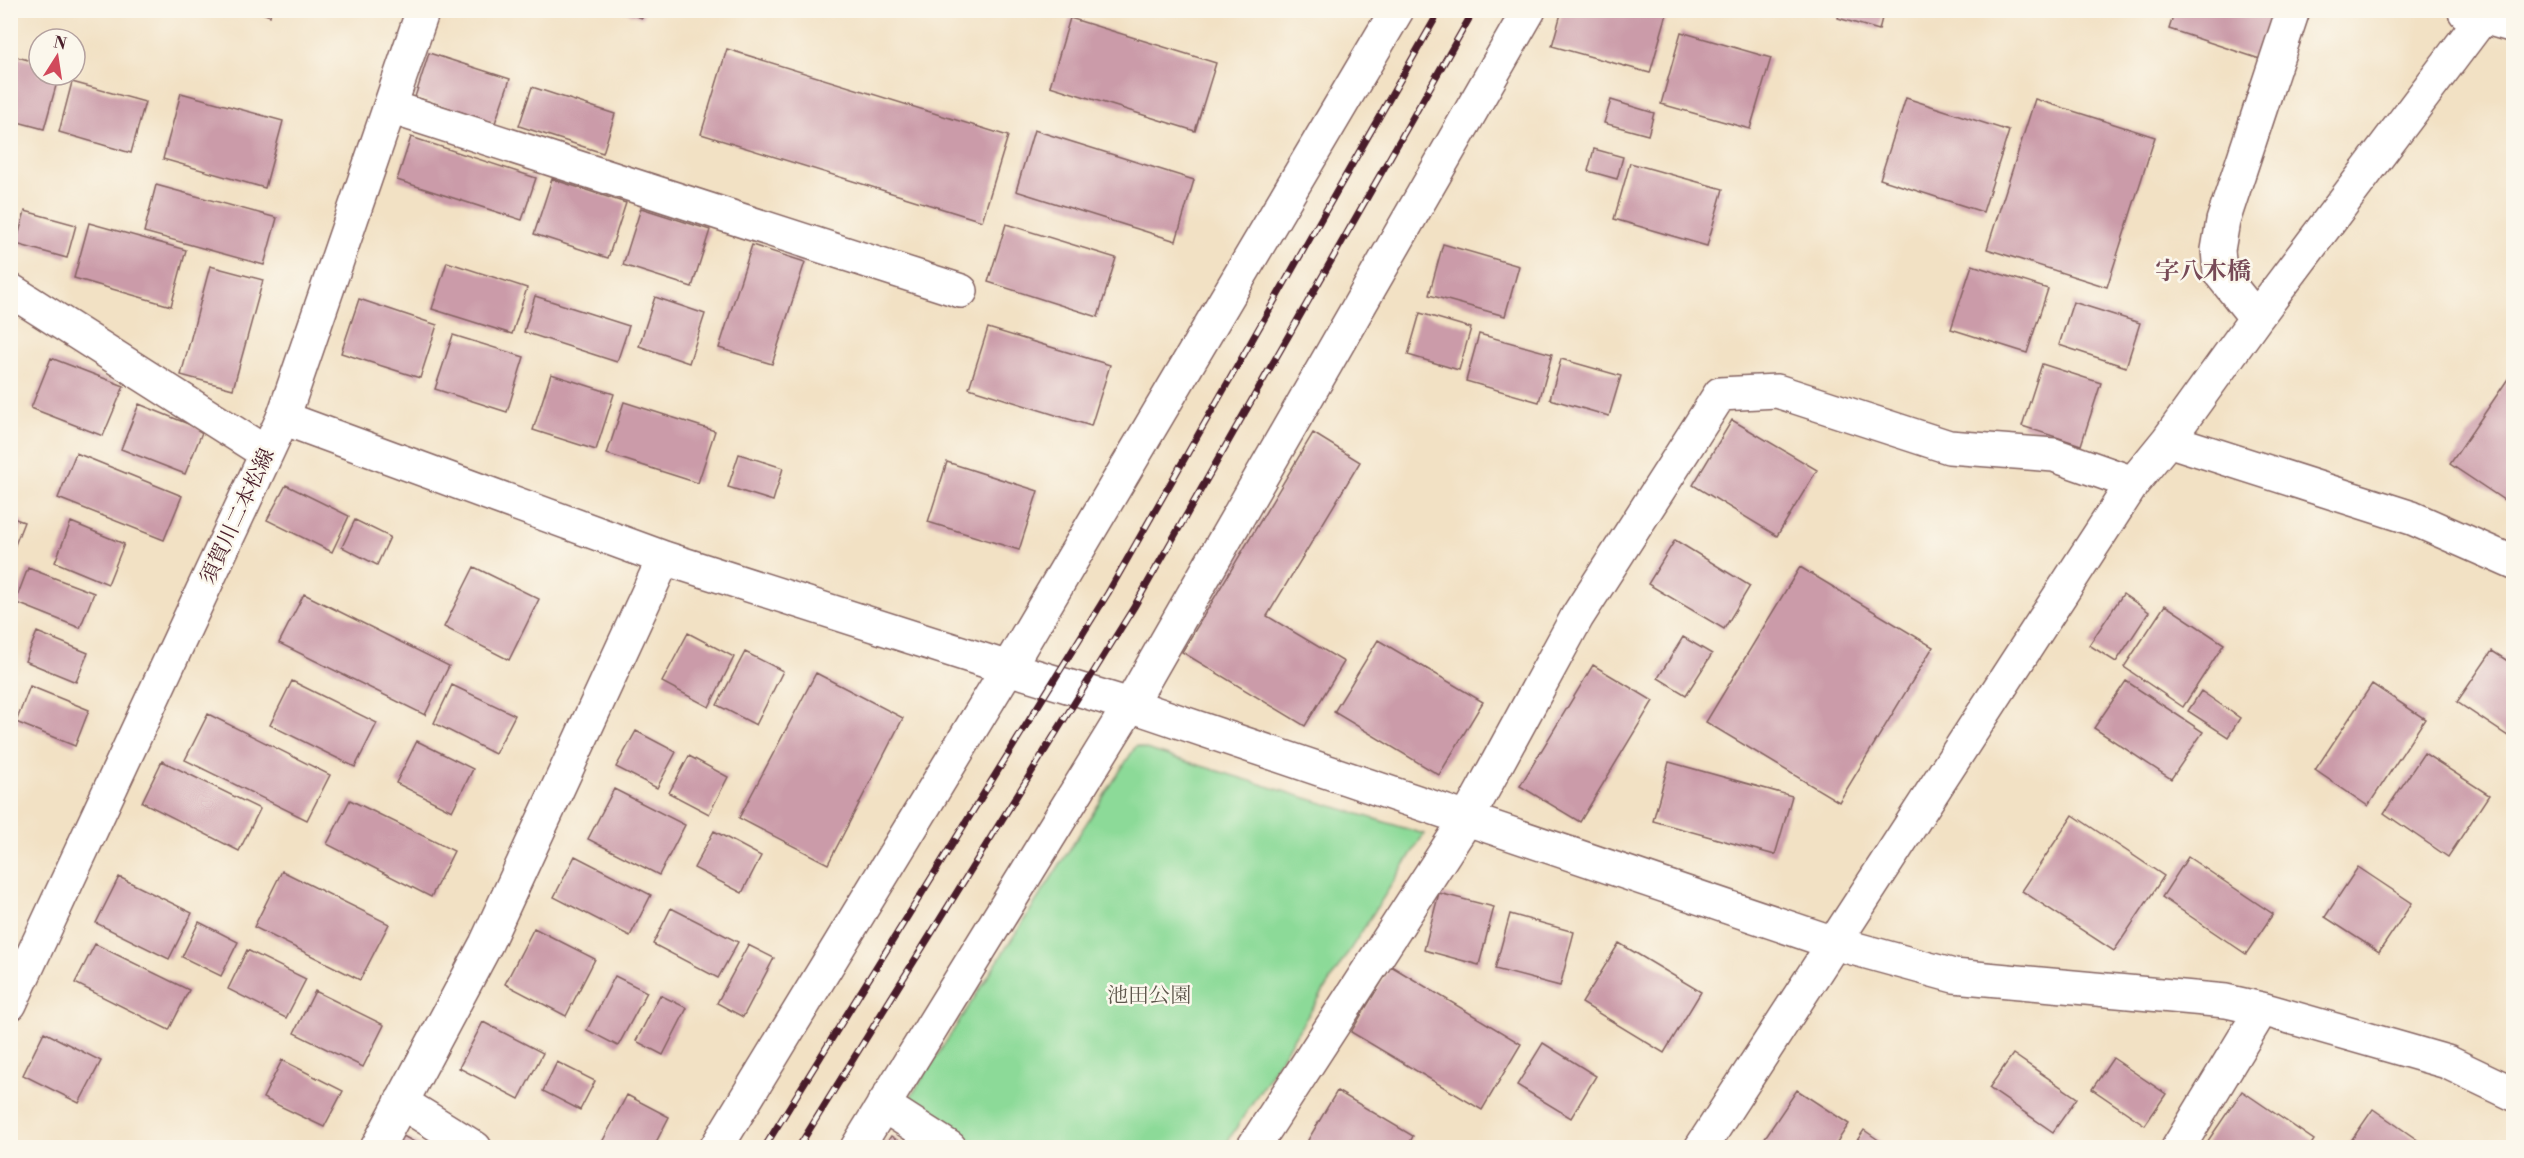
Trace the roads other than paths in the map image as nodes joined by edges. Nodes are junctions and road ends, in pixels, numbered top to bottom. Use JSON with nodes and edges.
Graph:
{"nodes":[{"id":1,"x":423,"y":10,"type":"edge"},
{"id":2,"x":1396,"y":10,"type":"edge"},
{"id":3,"x":1528,"y":10,"type":"edge"},
{"id":4,"x":2293,"y":10,"type":"edge"},
{"id":5,"x":2486,"y":16,"type":"edge"},
{"id":6,"x":390,"y":107,"type":"junction"},
{"id":7,"x":10,"y":290,"type":"edge"},
{"id":8,"x":961,"y":291,"type":"dead end"},
{"id":9,"x":2256,"y":318,"type":"junction"},
{"id":10,"x":283,"y":418,"type":"junction"},
{"id":11,"x":2168,"y":440,"type":"junction"},
{"id":12,"x":266,"y":453,"type":"junction"},
{"id":13,"x":2133,"y":483,"type":"junction"},
{"id":14,"x":663,"y":558,"type":"junction"},
{"id":15,"x":2514,"y":563,"type":"edge"},
{"id":16,"x":1008,"y":668,"type":"junction"},
{"id":17,"x":1130,"y":705,"type":"junction"},
{"id":18,"x":1468,"y":817,"type":"junction"},
{"id":19,"x":1834,"y":943,"type":"junction"},
{"id":20,"x":10,"y":1004,"type":"edge"},
{"id":21,"x":2262,"y":1009,"type":"junction"},
{"id":22,"x":2514,"y":1094,"type":"edge"},
{"id":23,"x":401,"y":1102,"type":"junction"},
{"id":24,"x":883,"y":1105,"type":"junction"},
{"id":25,"x":377,"y":1148,"type":"edge"},
{"id":26,"x":475,"y":1148,"type":"edge"},
{"id":27,"x":716,"y":1148,"type":"edge"},
{"id":28,"x":856,"y":1148,"type":"edge"},
{"id":29,"x":951,"y":1148,"type":"edge"},
{"id":30,"x":1253,"y":1148,"type":"edge"},
{"id":31,"x":1701,"y":1148,"type":"edge"},
{"id":32,"x":2178,"y":1148,"type":"edge"}],
"edges":[{"from":1,"to":6,"type":"street","name":"須賀川二本松線"},
{"from":2,"to":16,"type":"street"},
{"from":3,"to":17,"type":"street"},
{"from":4,"to":9,"type":"street"},
{"from":5,"to":9,"type":"street"},
{"from":6,"to":8,"type":"street"},
{"from":6,"to":10,"type":"street","name":"須賀川二本松線"},
{"from":7,"to":12,"type":"street"},
{"from":9,"to":11,"type":"street"},
{"from":10,"to":12,"type":"street","name":"須賀川二本松線"},
{"from":10,"to":14,"type":"street"},
{"from":11,"to":13,"type":"street"},
{"from":11,"to":15,"type":"street"},
{"from":12,"to":20,"type":"street","name":"須賀川二本松線"},
{"from":13,"to":18,"type":"street"},
{"from":13,"to":19,"type":"street"},
{"from":14,"to":16,"type":"street"},
{"from":14,"to":23,"type":"street"},
{"from":16,"to":17,"type":"street"},
{"from":16,"to":27,"type":"street"},
{"from":17,"to":18,"type":"street"},
{"from":17,"to":24,"type":"street"},
{"from":18,"to":19,"type":"street"},
{"from":18,"to":30,"type":"street"},
{"from":19,"to":21,"type":"street"},
{"from":19,"to":31,"type":"street"},
{"from":21,"to":22,"type":"street"},
{"from":21,"to":32,"type":"street"},
{"from":23,"to":25,"type":"street"},
{"from":23,"to":26,"type":"street"},
{"from":24,"to":28,"type":"street"},
{"from":24,"to":29,"type":"street"}]}
